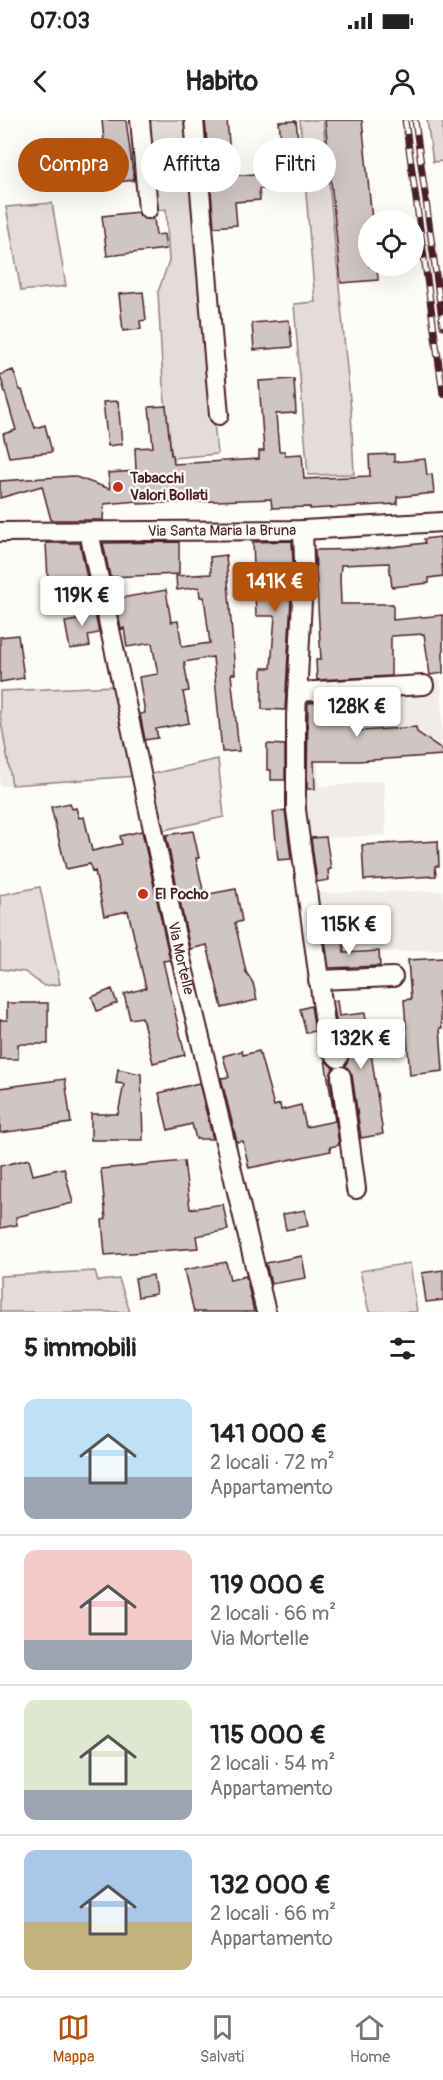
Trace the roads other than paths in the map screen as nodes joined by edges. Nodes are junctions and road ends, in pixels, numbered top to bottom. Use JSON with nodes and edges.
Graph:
{"nodes":[{"id":1,"x":140,"y":120,"type":"edge"},
{"id":2,"x":194,"y":120,"type":"edge"},
{"id":3,"x":148,"y":209,"type":"dead end"},
{"id":4,"x":219,"y":415,"type":"dead end"},
{"id":5,"x":443,"y":522,"type":"edge"},
{"id":6,"x":303,"y":530,"type":"junction"},
{"id":7,"x":0,"y":532,"type":"edge"},
{"id":8,"x":89,"y":532,"type":"junction"},
{"id":9,"x":424,"y":685,"type":"dead end"},
{"id":10,"x":297,"y":692,"type":"junction"},
{"id":11,"x":393,"y":977,"type":"dead end"},
{"id":12,"x":318,"y":980,"type":"junction"},
{"id":13,"x":338,"y":1058,"type":"dead end"},
{"id":14,"x":341,"y":1076,"type":"dead end"},
{"id":15,"x":356,"y":1190,"type":"dead end"},
{"id":16,"x":266,"y":1312,"type":"edge"}],
"edges":[{"from":1,"to":3,"type":"street"},
{"from":2,"to":4,"type":"street"},
{"from":5,"to":6,"type":"street","name":"Via Santa Maria la Bruna"},
{"from":6,"to":8,"type":"street","name":"Via Santa Maria la Bruna"},
{"from":6,"to":10,"type":"street"},
{"from":7,"to":8,"type":"street","name":"Via Santa Maria la Bruna"},
{"from":8,"to":16,"type":"street","name":"Via Mortelle"},
{"from":9,"to":10,"type":"street"},
{"from":10,"to":12,"type":"street"},
{"from":11,"to":12,"type":"street"},
{"from":12,"to":13,"type":"street"},
{"from":14,"to":15,"type":"street"}]}
